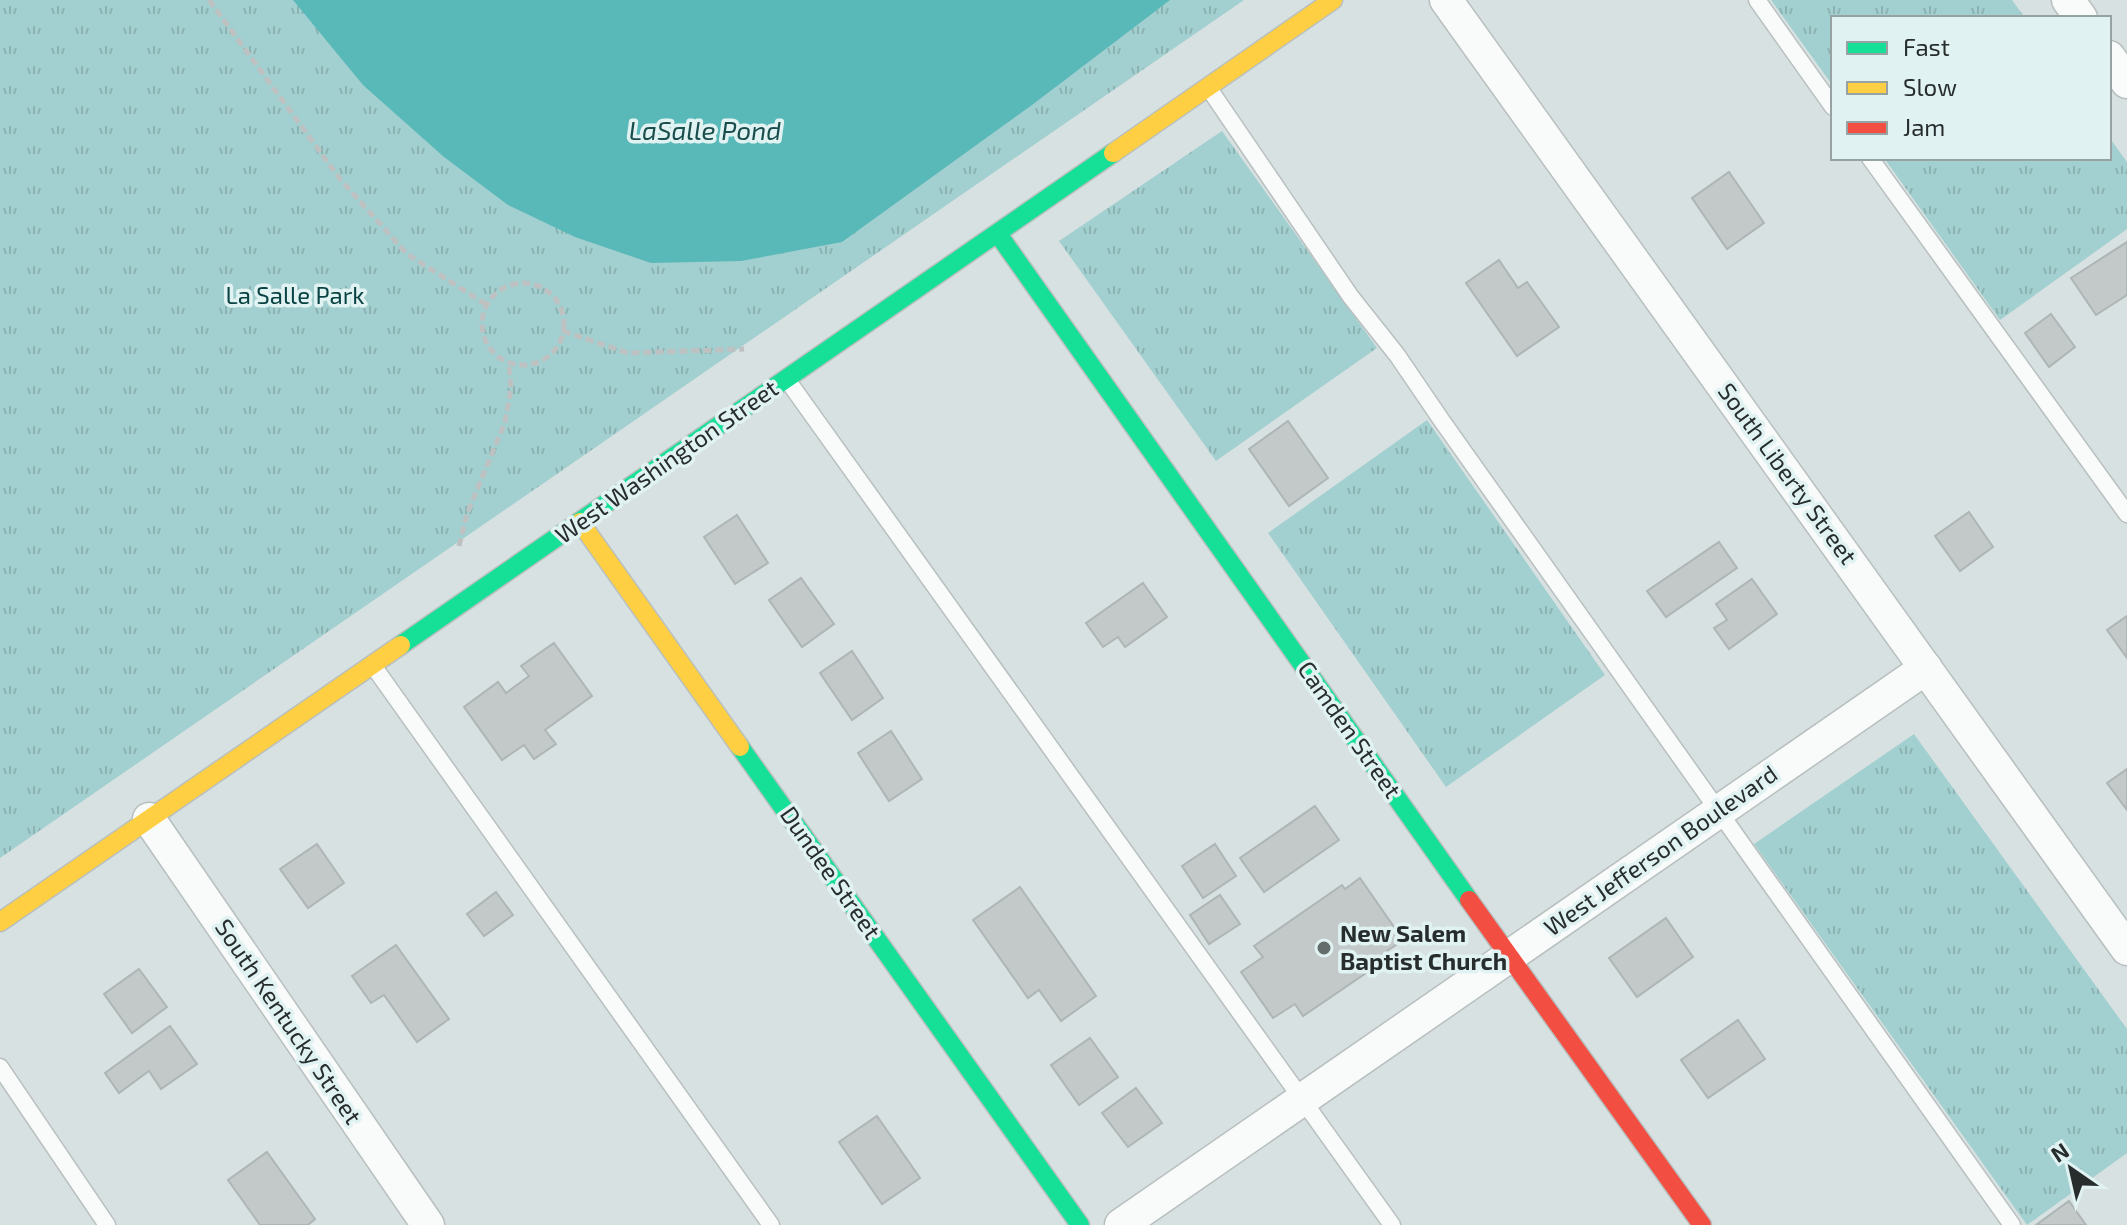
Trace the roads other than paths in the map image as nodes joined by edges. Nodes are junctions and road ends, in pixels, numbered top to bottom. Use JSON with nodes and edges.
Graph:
{"nodes":[{"id":1,"x":1333,"y":0,"type":"edge"},
{"id":2,"x":1446,"y":0,"type":"edge"},
{"id":3,"x":1757,"y":0,"type":"edge"},
{"id":4,"x":2111,"y":60,"type":"edge"},
{"id":5,"x":2127,"y":82,"type":"edge"},
{"id":6,"x":1209,"y":87,"type":"junction"},
{"id":7,"x":1831,"y":104,"type":"edge"},
{"id":8,"x":1871,"y":160,"type":"edge"},
{"id":9,"x":998,"y":234,"type":"junction"},
{"id":10,"x":787,"y":379,"type":"junction"},
{"id":11,"x":2127,"y":514,"type":"edge"},
{"id":12,"x":580,"y":522,"type":"junction"},
{"id":13,"x":373,"y":665,"type":"junction"},
{"id":14,"x":1926,"y":668,"type":"junction"},
{"id":15,"x":1718,"y":812,"type":"junction"},
{"id":16,"x":149,"y":819,"type":"junction"},
{"id":17,"x":0,"y":922,"type":"edge"},
{"id":18,"x":2127,"y":949,"type":"edge"},
{"id":19,"x":1509,"y":957,"type":"junction"},
{"id":20,"x":0,"y":1067,"type":"edge"},
{"id":21,"x":1302,"y":1099,"type":"junction"},
{"id":22,"x":107,"y":1225,"type":"edge"},
{"id":23,"x":428,"y":1225,"type":"edge"},
{"id":24,"x":771,"y":1225,"type":"edge"},
{"id":25,"x":1080,"y":1225,"type":"edge"},
{"id":26,"x":1121,"y":1225,"type":"edge"},
{"id":27,"x":1392,"y":1225,"type":"edge"},
{"id":28,"x":1702,"y":1225,"type":"edge"},
{"id":29,"x":2012,"y":1225,"type":"edge"}],
"edges":[{"from":1,"to":6,"type":"street","name":"West Washington Street"},
{"from":2,"to":14,"type":"street","name":"South Liberty Street"},
{"from":3,"to":7,"type":"lane"},
{"from":4,"to":5,"type":"street"},
{"from":6,"to":9,"type":"street","name":"West Washington Street"},
{"from":6,"to":15,"type":"lane"},
{"from":8,"to":11,"type":"lane"},
{"from":9,"to":10,"type":"street","name":"West Washington Street"},
{"from":9,"to":19,"type":"street","name":"Camden Street"},
{"from":10,"to":12,"type":"street","name":"West Washington Street"},
{"from":10,"to":21,"type":"lane"},
{"from":12,"to":13,"type":"street","name":"West Washington Street"},
{"from":12,"to":25,"type":"street","name":"Dundee Street"},
{"from":13,"to":16,"type":"street","name":"West Washington Street"},
{"from":13,"to":24,"type":"lane"},
{"from":14,"to":15,"type":"street","name":"West Jefferson Boulevard"},
{"from":14,"to":18,"type":"street","name":"South Liberty Street"},
{"from":15,"to":19,"type":"street","name":"West Jefferson Boulevard"},
{"from":15,"to":29,"type":"lane"},
{"from":16,"to":17,"type":"street","name":"West Washington Street"},
{"from":16,"to":23,"type":"street","name":"South Kentucky Street"},
{"from":19,"to":21,"type":"street","name":"West Jefferson Boulevard"},
{"from":19,"to":28,"type":"street","name":"Camden Street"},
{"from":20,"to":22,"type":"lane"},
{"from":21,"to":26,"type":"street","name":"West Jefferson Boulevard"},
{"from":21,"to":27,"type":"lane"}]}
